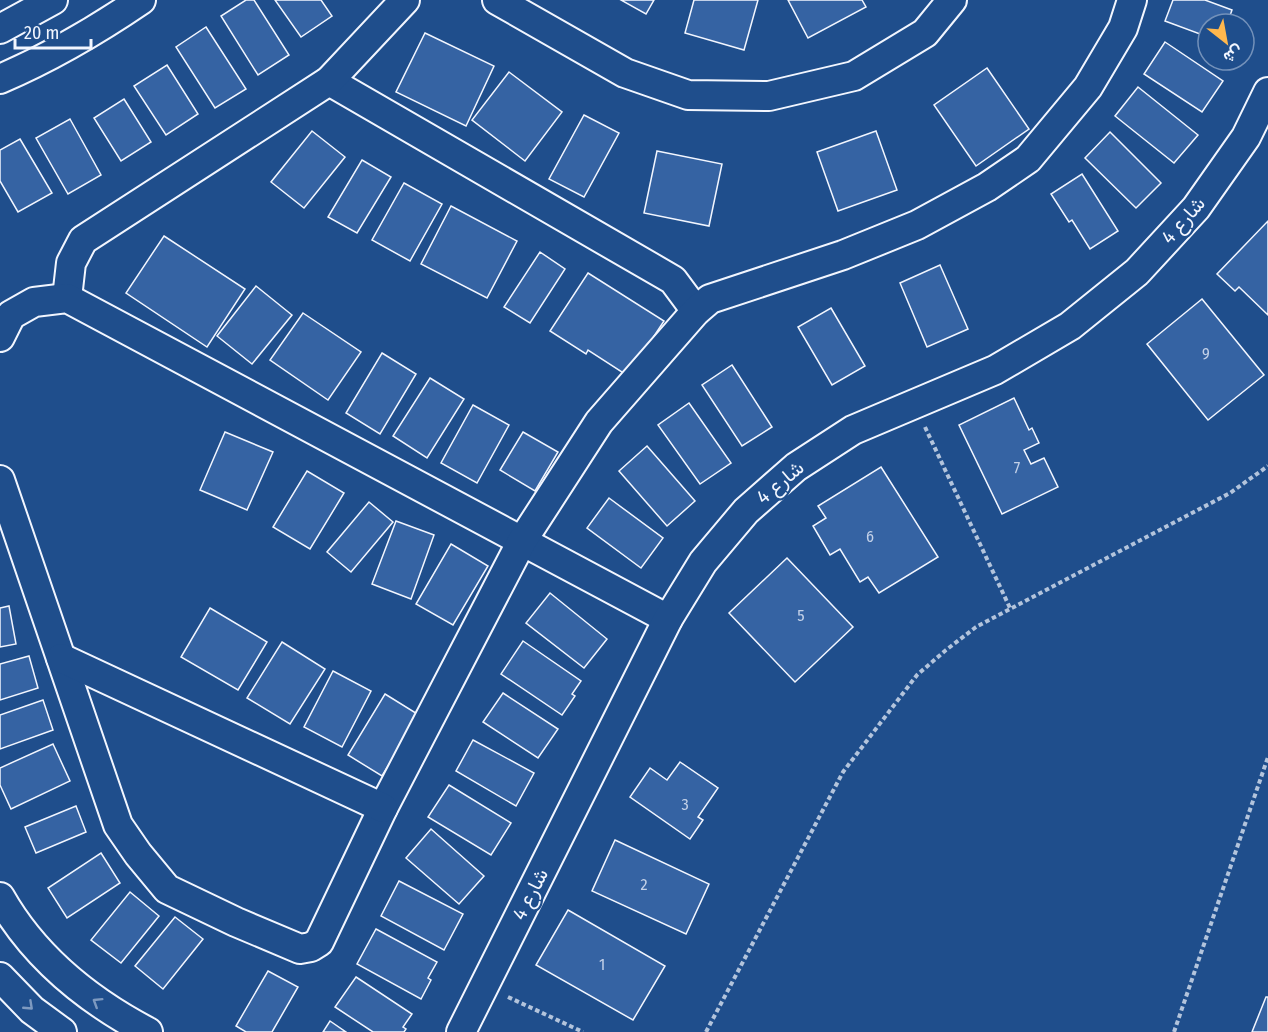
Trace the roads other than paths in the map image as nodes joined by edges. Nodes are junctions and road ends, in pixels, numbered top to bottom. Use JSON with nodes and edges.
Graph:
{"nodes":[{"id":1,"x":53,"y":0,"type":"edge"},
{"id":2,"x":141,"y":0,"type":"edge"},
{"id":3,"x":405,"y":0,"type":"edge"},
{"id":4,"x":497,"y":0,"type":"edge"},
{"id":5,"x":952,"y":0,"type":"edge"},
{"id":6,"x":1132,"y":0,"type":"edge"},
{"id":7,"x":0,"y":29,"type":"edge"},
{"id":8,"x":0,"y":79,"type":"edge"},
{"id":9,"x":328,"y":81,"type":"junction"},
{"id":10,"x":1268,"y":92,"type":"edge"},
{"id":11,"x":67,"y":298,"type":"junction"},
{"id":12,"x":696,"y":311,"type":"junction"},
{"id":13,"x":0,"y":337,"type":"edge"},
{"id":14,"x":0,"y":480,"type":"edge"},
{"id":15,"x":522,"y":541,"type":"junction"},
{"id":16,"x":668,"y":620,"type":"junction"},
{"id":17,"x":62,"y":658,"type":"junction"},
{"id":18,"x":383,"y":808,"type":"junction"},
{"id":19,"x":0,"y":897,"type":"edge"},
{"id":20,"x":0,"y":977,"type":"edge"},
{"id":21,"x":62,"y":1032,"type":"edge"},
{"id":22,"x":148,"y":1032,"type":"edge"},
{"id":23,"x":461,"y":1032,"type":"edge"}],
"edges":[{"from":1,"to":7,"type":"street"},
{"from":2,"to":8,"type":"street"},
{"from":3,"to":9,"type":"street"},
{"from":4,"to":5,"type":"street"},
{"from":6,"to":12,"type":"street"},
{"from":9,"to":11,"type":"street"},
{"from":9,"to":12,"type":"street"},
{"from":10,"to":16,"type":"street","name":"شارع 4"},
{"from":11,"to":13,"type":"street"},
{"from":11,"to":15,"type":"street"},
{"from":12,"to":15,"type":"street"},
{"from":14,"to":17,"type":"street"},
{"from":15,"to":16,"type":"street"},
{"from":15,"to":18,"type":"street"},
{"from":16,"to":23,"type":"street","name":"شارع 4"},
{"from":17,"to":18,"type":"street"},
{"from":17,"to":18,"type":"street"},
{"from":22,"to":19,"type":"street","one_way":true},
{"from":20,"to":21,"type":"street","one_way":true}]}
